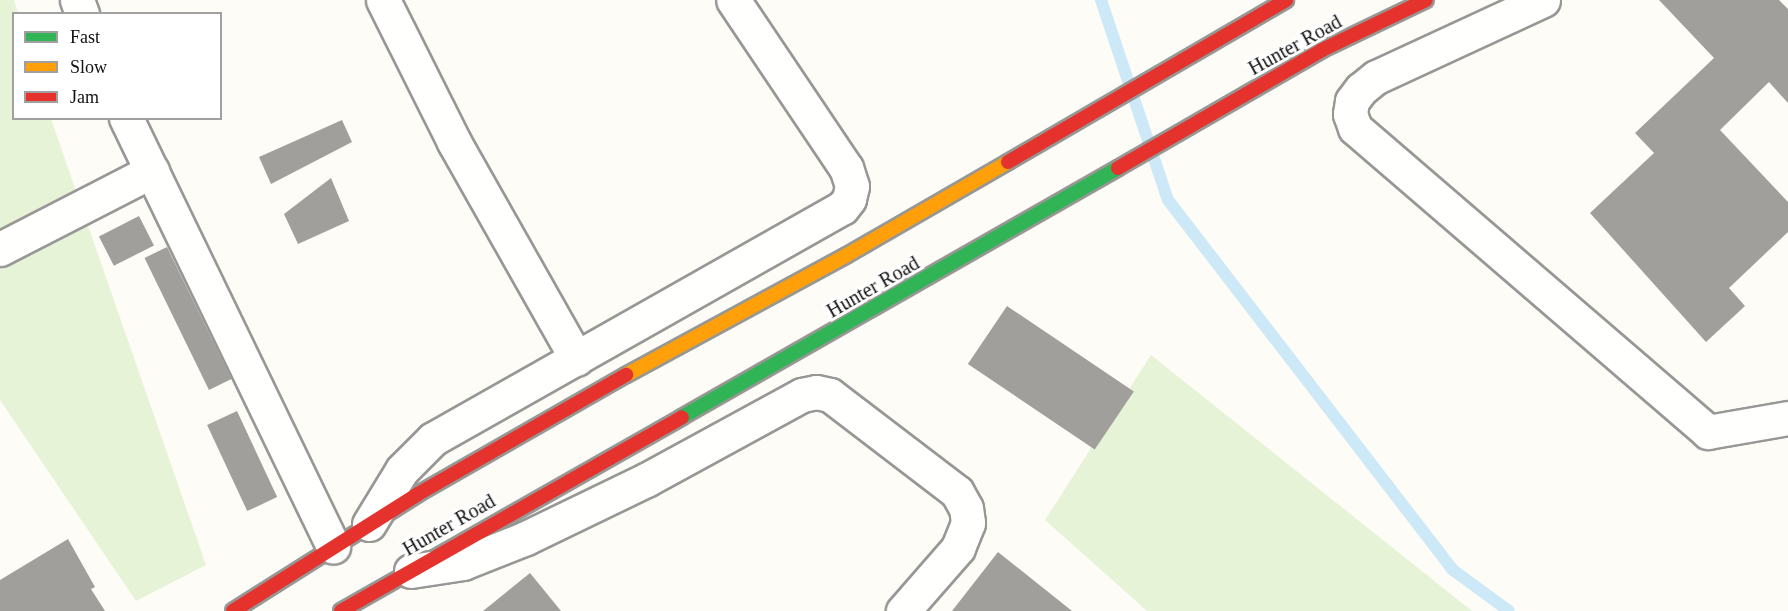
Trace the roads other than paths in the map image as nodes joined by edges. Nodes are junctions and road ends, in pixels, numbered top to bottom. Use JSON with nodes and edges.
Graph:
{"nodes":[{"id":1,"x":383,"y":0,"type":"edge"},
{"id":2,"x":733,"y":0,"type":"edge"},
{"id":3,"x":1286,"y":0,"type":"edge"},
{"id":4,"x":1426,"y":0,"type":"edge"},
{"id":5,"x":1543,"y":0,"type":"edge"},
{"id":6,"x":127,"y":120,"type":"edge"},
{"id":7,"x":152,"y":171,"type":"junction"},
{"id":8,"x":0,"y":249,"type":"edge"},
{"id":9,"x":577,"y":359,"type":"junction"},
{"id":10,"x":1788,"y":418,"type":"edge"},
{"id":11,"x":369,"y":524,"type":"junction"},
{"id":12,"x":333,"y":547,"type":"junction"},
{"id":13,"x":406,"y":572,"type":"junction"},
{"id":14,"x":234,"y":611,"type":"edge"},
{"id":15,"x":341,"y":611,"type":"edge"},
{"id":16,"x":903,"y":611,"type":"edge"}],
"edges":[{"from":1,"to":9,"type":"street"},
{"from":2,"to":9,"type":"street"},
{"from":3,"to":11,"type":"street","name":"Hunter Road"},
{"from":4,"to":13,"type":"street","name":"Hunter Road"},
{"from":5,"to":10,"type":"street"},
{"from":6,"to":7,"type":"street"},
{"from":7,"to":8,"type":"street"},
{"from":7,"to":12,"type":"street"},
{"from":9,"to":11,"type":"street"},
{"from":11,"to":12,"type":"street","name":"Hunter Road"},
{"from":12,"to":14,"type":"street","name":"Hunter Road"},
{"from":13,"to":15,"type":"street","name":"Hunter Road"},
{"from":13,"to":16,"type":"street"}]}
